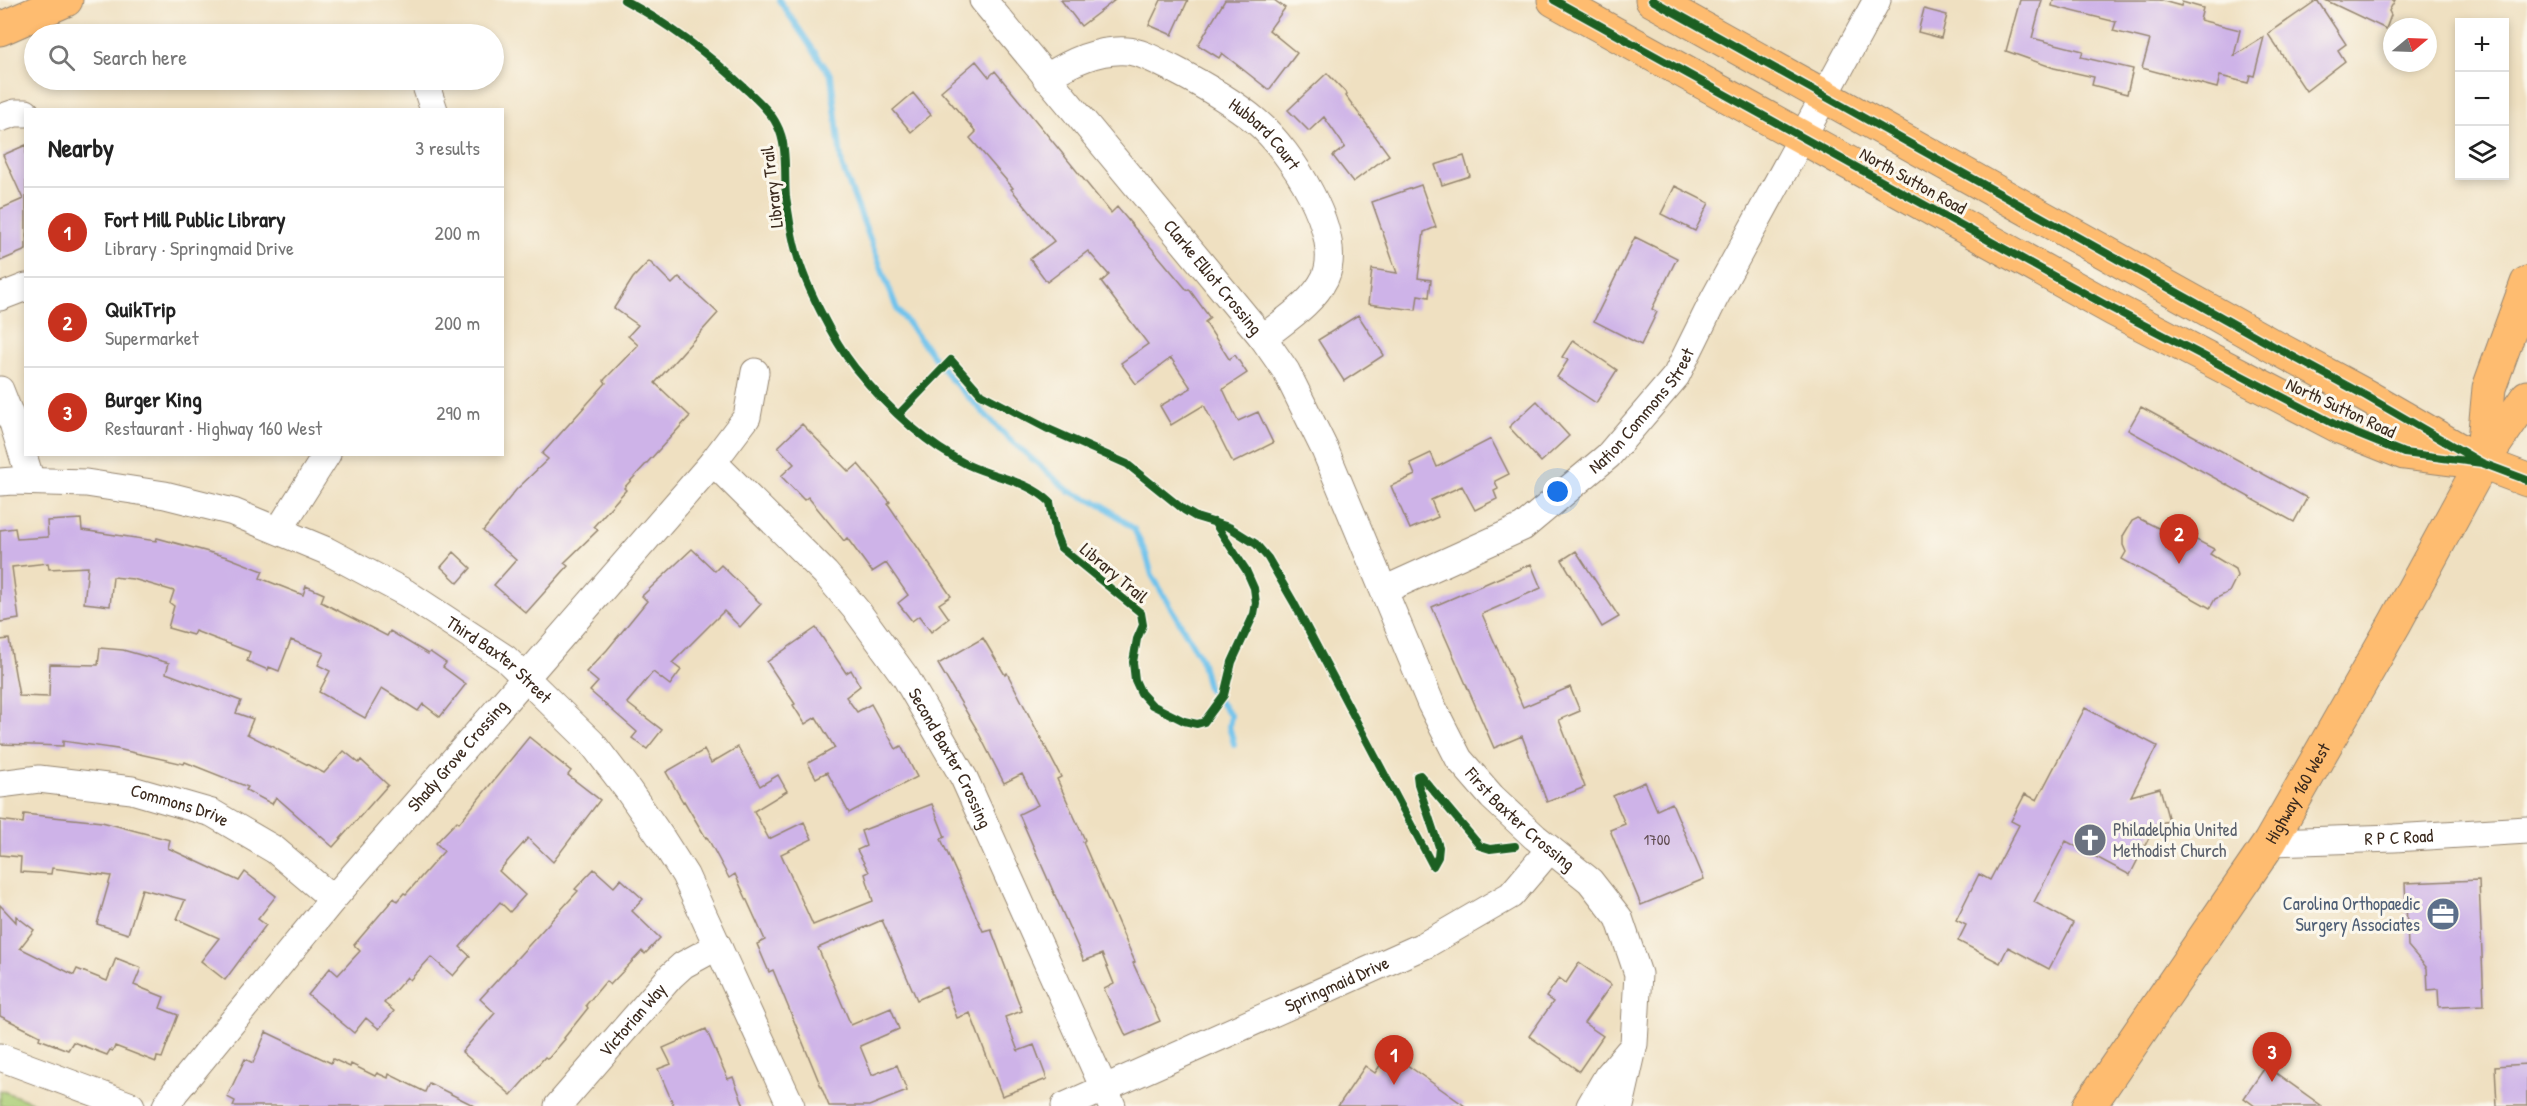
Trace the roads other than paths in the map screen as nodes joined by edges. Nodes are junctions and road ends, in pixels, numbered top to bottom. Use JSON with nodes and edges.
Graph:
{"nodes":[{"id":1,"x":66,"y":0,"type":"edge"},
{"id":2,"x":983,"y":0,"type":"edge"},
{"id":3,"x":1554,"y":0,"type":"edge"},
{"id":4,"x":1652,"y":0,"type":"edge"},
{"id":5,"x":1877,"y":0,"type":"edge"},
{"id":6,"x":0,"y":29,"type":"edge"},
{"id":7,"x":1046,"y":78,"type":"junction"},
{"id":8,"x":427,"y":90,"type":"edge"},
{"id":9,"x":1825,"y":95,"type":"junction"},
{"id":10,"x":433,"y":108,"type":"edge"},
{"id":11,"x":24,"y":113,"type":"edge"},
{"id":12,"x":0,"y":118,"type":"edge"},
{"id":13,"x":1802,"y":137,"type":"junction"},
{"id":14,"x":2527,"y":283,"type":"edge"},
{"id":15,"x":24,"y":288,"type":"edge"},
{"id":16,"x":0,"y":297,"type":"edge"},
{"id":17,"x":1263,"y":338,"type":"junction"},
{"id":18,"x":755,"y":372,"type":"dead end"},
{"id":19,"x":0,"y":390,"type":"edge"},
{"id":20,"x":2527,"y":397,"type":"edge"},
{"id":21,"x":326,"y":456,"type":"edge"},
{"id":22,"x":713,"y":462,"type":"junction"},
{"id":23,"x":2482,"y":463,"type":"junction"},
{"id":24,"x":2527,"y":480,"type":"edge"},
{"id":25,"x":31,"y":481,"type":"junction"},
{"id":26,"x":0,"y":482,"type":"edge"},
{"id":27,"x":279,"y":530,"type":"junction"},
{"id":28,"x":1384,"y":590,"type":"junction"},
{"id":29,"x":526,"y":677,"type":"junction"},
{"id":30,"x":0,"y":784,"type":"edge"},
{"id":31,"x":2527,"y":830,"type":"edge"},
{"id":32,"x":2270,"y":842,"type":"junction"},
{"id":33,"x":1550,"y":849,"type":"junction"},
{"id":34,"x":333,"y":899,"type":"junction"},
{"id":35,"x":718,"y":946,"type":"junction"},
{"id":36,"x":1634,"y":1044,"type":"junction"},
{"id":37,"x":0,"y":1057,"type":"edge"},
{"id":38,"x":1108,"y":1097,"type":"edge"},
{"id":39,"x":131,"y":1106,"type":"edge"},
{"id":40,"x":166,"y":1106,"type":"edge"},
{"id":41,"x":558,"y":1106,"type":"edge"},
{"id":42,"x":791,"y":1106,"type":"edge"},
{"id":43,"x":1065,"y":1106,"type":"edge"},
{"id":44,"x":1590,"y":1106,"type":"edge"},
{"id":45,"x":1620,"y":1106,"type":"edge"},
{"id":46,"x":2089,"y":1106,"type":"edge"}],
"edges":[{"from":1,"to":6,"type":"main road"},
{"from":2,"to":7,"type":"street","name":"Clarke Elliot Crossing"},
{"from":3,"to":13,"type":"main road","name":"North Sutton Road"},
{"from":4,"to":9,"type":"main road","name":"North Sutton Road"},
{"from":5,"to":9,"type":"street","name":"Nation Commons Street"},
{"from":7,"to":17,"type":"street","name":"Clarke Elliot Crossing"},
{"from":7,"to":17,"type":"street","name":"Hubbard Court"},
{"from":8,"to":10,"type":"street"},
{"from":9,"to":13,"type":"street","name":"Nation Commons Street"},
{"from":9,"to":23,"type":"main road","name":"North Sutton Road"},
{"from":11,"to":12,"type":"street"},
{"from":13,"to":23,"type":"main road","name":"North Sutton Road"},
{"from":13,"to":28,"type":"street","name":"Nation Commons Street"},
{"from":14,"to":23,"type":"main road","name":"Highway 160 West"},
{"from":15,"to":16,"type":"street"},
{"from":17,"to":28,"type":"street","name":"Clarke Elliot Crossing"},
{"from":18,"to":22,"type":"street","name":"Shady Grove Crossing"},
{"from":19,"to":25,"type":"street"},
{"from":20,"to":23,"type":"main road","name":"Highway 160 West"},
{"from":21,"to":27,"type":"street"},
{"from":22,"to":29,"type":"street","name":"Shady Grove Crossing"},
{"from":22,"to":38,"type":"street","name":"Second Baxter Crossing"},
{"from":23,"to":24,"type":"main road"},
{"from":23,"to":32,"type":"main road","name":"Highway 160 West"},
{"from":25,"to":26,"type":"street","name":"Third Baxter Street"},
{"from":25,"to":27,"type":"street","name":"Third Baxter Street"},
{"from":27,"to":29,"type":"street","name":"Third Baxter Street"},
{"from":28,"to":33,"type":"street","name":"First Baxter Crossing"},
{"from":29,"to":34,"type":"street","name":"Shady Grove Crossing"},
{"from":29,"to":35,"type":"street","name":"Third Baxter Street"},
{"from":30,"to":34,"type":"street","name":"Commons Drive"},
{"from":31,"to":32,"type":"street","name":"R P C Road"},
{"from":32,"to":46,"type":"main road","name":"Highway 160 West"},
{"from":33,"to":36,"type":"street","name":"First Baxter Crossing"},
{"from":33,"to":38,"type":"street","name":"Springmaid Drive"},
{"from":34,"to":40,"type":"street","name":"Shady Grove Crossing"},
{"from":35,"to":41,"type":"street","name":"Victorian Way"},
{"from":35,"to":42,"type":"street","name":"Third Baxter Street"},
{"from":36,"to":44,"type":"street"},
{"from":36,"to":45,"type":"street","name":"First Baxter Crossing"},
{"from":37,"to":39,"type":"street"},
{"from":38,"to":43,"type":"street","name":"Springmaid Drive"}]}
